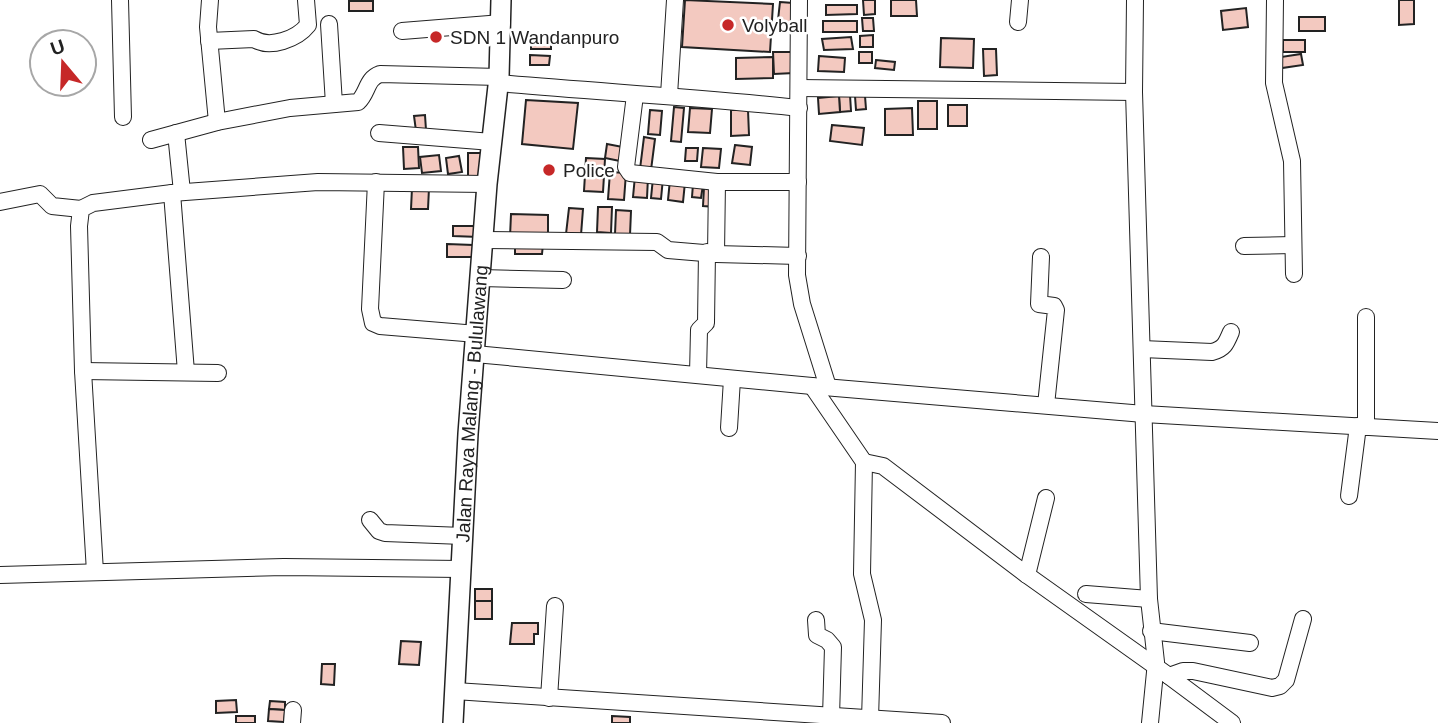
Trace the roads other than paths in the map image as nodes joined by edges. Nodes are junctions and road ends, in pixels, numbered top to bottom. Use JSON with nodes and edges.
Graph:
{"nodes":[{"id":1,"x":120,"y":0,"type":"edge"},
{"id":2,"x":210,"y":0,"type":"edge"},
{"id":3,"x":306,"y":0,"type":"edge"},
{"id":4,"x":501,"y":0,"type":"edge"},
{"id":5,"x":675,"y":0,"type":"edge"},
{"id":6,"x":799,"y":0,"type":"edge"},
{"id":7,"x":1020,"y":0,"type":"edge"},
{"id":8,"x":1135,"y":0,"type":"edge"},
{"id":9,"x":1275,"y":0,"type":"edge"},
{"id":10,"x":1018,"y":22,"type":"dead end"},
{"id":11,"x":502,"y":23,"type":"junction"},
{"id":12,"x":329,"y":24,"type":"dead end"},
{"id":13,"x":402,"y":31,"type":"dead end"},
{"id":14,"x":209,"y":41,"type":"junction"},
{"id":15,"x":499,"y":80,"type":"junction"},
{"id":16,"x":799,"y":88,"type":"junction"},
{"id":17,"x":1134,"y":92,"type":"junction"},
{"id":18,"x":635,"y":95,"type":"junction"},
{"id":19,"x":669,"y":95,"type":"junction"},
{"id":20,"x":334,"y":104,"type":"junction"},
{"id":21,"x":799,"y":108,"type":"junction"},
{"id":22,"x":123,"y":117,"type":"dead end"},
{"id":23,"x":217,"y":122,"type":"junction"},
{"id":24,"x":176,"y":133,"type":"junction"},
{"id":25,"x":379,"y":133,"type":"dead end"},
{"id":26,"x":151,"y":140,"type":"dead end"},
{"id":27,"x":492,"y":142,"type":"junction"},
{"id":28,"x":376,"y":182,"type":"junction"},
{"id":29,"x":717,"y":182,"type":"junction"},
{"id":30,"x":798,"y":182,"type":"junction"},
{"id":31,"x":488,"y":184,"type":"junction"},
{"id":32,"x":177,"y":192,"type":"junction"},
{"id":33,"x":0,"y":202,"type":"edge"},
{"id":34,"x":81,"y":209,"type":"junction"},
{"id":35,"x":484,"y":240,"type":"junction"},
{"id":36,"x":1293,"y":245,"type":"junction"},
{"id":37,"x":1244,"y":246,"type":"dead end"},
{"id":38,"x":712,"y":253,"type":"junction"},
{"id":39,"x":798,"y":256,"type":"junction"},
{"id":40,"x":1041,"y":257,"type":"dead end"},
{"id":41,"x":1294,"y":274,"type":"dead end"},
{"id":42,"x":481,"y":278,"type":"junction"},
{"id":43,"x":563,"y":280,"type":"dead end"},
{"id":44,"x":1366,"y":317,"type":"dead end"},
{"id":45,"x":1231,"y":332,"type":"dead end"},
{"id":46,"x":476,"y":344,"type":"junction"},
{"id":47,"x":1142,"y":349,"type":"junction"},
{"id":48,"x":83,"y":371,"type":"junction"},
{"id":49,"x":186,"y":372,"type":"junction"},
{"id":50,"x":218,"y":373,"type":"dead end"},
{"id":51,"x":698,"y":374,"type":"junction"},
{"id":52,"x":732,"y":379,"type":"junction"},
{"id":53,"x":820,"y":386,"type":"junction"},
{"id":54,"x":1046,"y":405,"type":"junction"},
{"id":55,"x":1144,"y":414,"type":"junction"},
{"id":56,"x":1362,"y":426,"type":"junction"},
{"id":57,"x":729,"y":428,"type":"dead end"},
{"id":58,"x":1438,"y":430,"type":"edge"},
{"id":59,"x":864,"y":462,"type":"junction"},
{"id":60,"x":1349,"y":496,"type":"dead end"},
{"id":61,"x":1046,"y":498,"type":"dead end"},
{"id":62,"x":370,"y":520,"type":"dead end"},
{"id":63,"x":463,"y":536,"type":"junction"},
{"id":64,"x":461,"y":569,"type":"junction"},
{"id":65,"x":95,"y":572,"type":"junction"},
{"id":66,"x":0,"y":575,"type":"edge"},
{"id":67,"x":1027,"y":575,"type":"junction"},
{"id":68,"x":1086,"y":594,"type":"dead end"},
{"id":69,"x":1149,"y":599,"type":"junction"},
{"id":70,"x":555,"y":606,"type":"dead end"},
{"id":71,"x":1303,"y":619,"type":"dead end"},
{"id":72,"x":816,"y":620,"type":"dead end"},
{"id":73,"x":1151,"y":631,"type":"junction"},
{"id":74,"x":1250,"y":643,"type":"dead end"},
{"id":75,"x":1163,"y":671,"type":"junction"},
{"id":76,"x":455,"y":691,"type":"junction"},
{"id":77,"x":548,"y":698,"type":"junction"},
{"id":78,"x":831,"y":716,"type":"junction"},
{"id":79,"x":770,"y":717,"type":"edge"},
{"id":80,"x":870,"y":719,"type":"junction"},
{"id":81,"x":453,"y":723,"type":"edge"},
{"id":82,"x":942,"y":723,"type":"edge"},
{"id":83,"x":1150,"y":723,"type":"edge"},
{"id":84,"x":1232,"y":723,"type":"edge"}],
"edges":[{"from":1,"to":22,"type":"street"},
{"from":2,"to":14,"type":"street"},
{"from":3,"to":14,"type":"street"},
{"from":4,"to":11,"type":"main road","name":"Jalan Raya Malang - Bululawang"},
{"from":5,"to":19,"type":"street"},
{"from":6,"to":16,"type":"street"},
{"from":7,"to":10,"type":"street"},
{"from":8,"to":17,"type":"street"},
{"from":9,"to":36,"type":"street"},
{"from":11,"to":13,"type":"street"},
{"from":11,"to":15,"type":"main road","name":"Jalan Raya Malang - Bululawang"},
{"from":12,"to":20,"type":"street"},
{"from":14,"to":23,"type":"street"},
{"from":15,"to":18,"type":"street"},
{"from":15,"to":20,"type":"street"},
{"from":15,"to":27,"type":"main road","name":"Jalan Raya Malang - Bululawang"},
{"from":16,"to":17,"type":"street"},
{"from":16,"to":21,"type":"street"},
{"from":17,"to":47,"type":"street"},
{"from":18,"to":19,"type":"street"},
{"from":18,"to":29,"type":"street"},
{"from":19,"to":21,"type":"street"},
{"from":20,"to":23,"type":"street"},
{"from":21,"to":30,"type":"street"},
{"from":23,"to":24,"type":"street"},
{"from":24,"to":26,"type":"street"},
{"from":24,"to":32,"type":"street"},
{"from":25,"to":27,"type":"street"},
{"from":27,"to":31,"type":"main road","name":"Jalan Raya Malang - Bululawang"},
{"from":28,"to":31,"type":"street"},
{"from":28,"to":32,"type":"street"},
{"from":28,"to":46,"type":"street"},
{"from":29,"to":30,"type":"street"},
{"from":29,"to":38,"type":"street"},
{"from":30,"to":39,"type":"street"},
{"from":31,"to":35,"type":"main road","name":"Jalan Raya Malang - Bululawang"},
{"from":32,"to":34,"type":"street"},
{"from":32,"to":49,"type":"street"},
{"from":33,"to":34,"type":"street"},
{"from":34,"to":48,"type":"street"},
{"from":35,"to":38,"type":"street"},
{"from":35,"to":42,"type":"main road","name":"Jalan Raya Malang - Bululawang"},
{"from":36,"to":37,"type":"street"},
{"from":36,"to":41,"type":"street"},
{"from":38,"to":39,"type":"street"},
{"from":38,"to":51,"type":"street"},
{"from":39,"to":53,"type":"street"},
{"from":40,"to":54,"type":"street"},
{"from":42,"to":43,"type":"street"},
{"from":42,"to":46,"type":"main road","name":"Jalan Raya Malang - Bululawang"},
{"from":44,"to":56,"type":"street"},
{"from":45,"to":47,"type":"street"},
{"from":46,"to":51,"type":"street"},
{"from":46,"to":63,"type":"main road","name":"Jalan Raya Malang - Bululawang"},
{"from":47,"to":55,"type":"street"},
{"from":48,"to":49,"type":"street"},
{"from":48,"to":65,"type":"street"},
{"from":49,"to":50,"type":"street"},
{"from":51,"to":52,"type":"street"},
{"from":52,"to":53,"type":"street"},
{"from":52,"to":57,"type":"street"},
{"from":53,"to":54,"type":"street"},
{"from":53,"to":59,"type":"street"},
{"from":54,"to":55,"type":"street"},
{"from":55,"to":56,"type":"street"},
{"from":55,"to":69,"type":"street"},
{"from":56,"to":58,"type":"street"},
{"from":56,"to":60,"type":"street"},
{"from":59,"to":67,"type":"street"},
{"from":59,"to":80,"type":"street"},
{"from":61,"to":67,"type":"street"},
{"from":62,"to":63,"type":"street"},
{"from":63,"to":64,"type":"main road","name":"Jalan Raya Malang - Bululawang"},
{"from":64,"to":65,"type":"street"},
{"from":64,"to":76,"type":"main road","name":"Jalan Raya Malang - Bululawang"},
{"from":65,"to":66,"type":"street"},
{"from":67,"to":75,"type":"street"},
{"from":68,"to":69,"type":"street"},
{"from":69,"to":73,"type":"street"},
{"from":70,"to":77,"type":"street"},
{"from":71,"to":75,"type":"street"},
{"from":72,"to":78,"type":"street"},
{"from":73,"to":74,"type":"street"},
{"from":73,"to":75,"type":"street"},
{"from":75,"to":83,"type":"street"},
{"from":75,"to":84,"type":"street"},
{"from":76,"to":77,"type":"street"},
{"from":76,"to":81,"type":"main road","name":"Jalan Raya Malang - Bululawang"},
{"from":77,"to":79,"type":"street"},
{"from":78,"to":79,"type":"street"},
{"from":78,"to":80,"type":"street"},
{"from":80,"to":82,"type":"street"}]}
